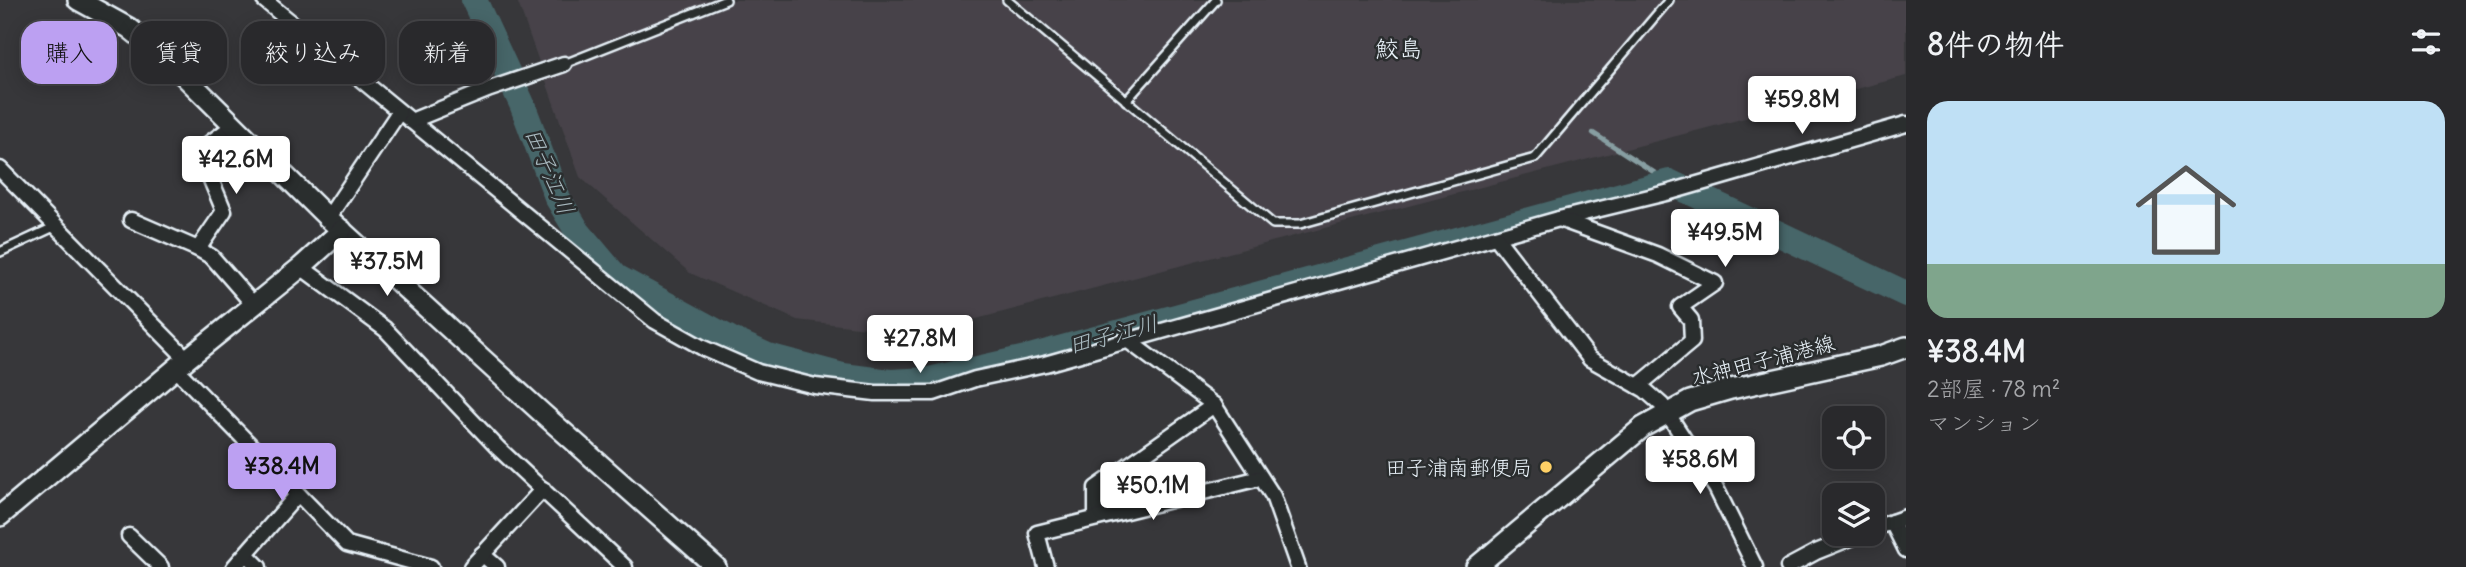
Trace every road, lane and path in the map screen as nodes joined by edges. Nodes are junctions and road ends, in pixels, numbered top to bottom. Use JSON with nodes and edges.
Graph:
{"nodes":[{"id":1,"x":78,"y":0,"type":"edge"},
{"id":2,"x":264,"y":0,"type":"edge"},
{"id":3,"x":726,"y":0,"type":"edge"},
{"id":4,"x":1007,"y":0,"type":"edge"},
{"id":5,"x":1216,"y":0,"type":"edge"},
{"id":6,"x":1669,"y":0,"type":"edge"},
{"id":7,"x":564,"y":64,"type":"joint"},
{"id":8,"x":1126,"y":100,"type":"junction"},
{"id":9,"x":399,"y":112,"type":"junction"},
{"id":10,"x":411,"y":121,"type":"junction"},
{"id":11,"x":1906,"y":124,"type":"edge"},
{"id":12,"x":234,"y":125,"type":"junction"},
{"id":13,"x":0,"y":169,"type":"edge"},
{"id":14,"x":1559,"y":219,"type":"junction"},
{"id":15,"x":131,"y":220,"type":"dead end"},
{"id":16,"x":335,"y":224,"type":"junction"},
{"id":17,"x":56,"y":226,"type":"junction"},
{"id":18,"x":1496,"y":237,"type":"junction"},
{"id":19,"x":198,"y":248,"type":"junction"},
{"id":20,"x":1,"y":249,"type":"edge"},
{"id":21,"x":301,"y":267,"type":"junction"},
{"id":22,"x":253,"y":304,"type":"junction"},
{"id":23,"x":1127,"y":340,"type":"junction"},
{"id":24,"x":1906,"y":347,"type":"edge"},
{"id":25,"x":181,"y":364,"type":"junction"},
{"id":26,"x":1638,"y":386,"type":"junction"},
{"id":27,"x":1214,"y":405,"type":"junction"},
{"id":28,"x":1668,"y":412,"type":"junction"},
{"id":29,"x":1260,"y":478,"type":"junction"},
{"id":30,"x":542,"y":489,"type":"junction"},
{"id":31,"x":298,"y":494,"type":"junction"},
{"id":32,"x":0,"y":516,"type":"edge"},
{"id":33,"x":1096,"y":517,"type":"junction"},
{"id":34,"x":1899,"y":519,"type":"edge"},
{"id":35,"x":129,"y":536,"type":"dead end"},
{"id":36,"x":1831,"y":546,"type":"edge"},
{"id":37,"x":1906,"y":550,"type":"edge"},
{"id":38,"x":246,"y":554,"type":"junction"},
{"id":39,"x":482,"y":554,"type":"junction"},
{"id":40,"x":161,"y":567,"type":"edge"},
{"id":41,"x":234,"y":567,"type":"edge"},
{"id":42,"x":259,"y":567,"type":"edge"},
{"id":43,"x":431,"y":567,"type":"edge"},
{"id":44,"x":471,"y":567,"type":"edge"},
{"id":45,"x":497,"y":567,"type":"edge"},
{"id":46,"x":625,"y":567,"type":"edge"},
{"id":47,"x":716,"y":567,"type":"edge"},
{"id":48,"x":1046,"y":567,"type":"edge"},
{"id":49,"x":1298,"y":567,"type":"edge"},
{"id":50,"x":1476,"y":567,"type":"edge"},
{"id":51,"x":1755,"y":567,"type":"edge"},
{"id":52,"x":1788,"y":567,"type":"edge"}],
"edges":[{"from":1,"to":12,"type":"street"},
{"from":2,"to":9,"type":"street"},
{"from":3,"to":7,"type":"lane"},
{"from":4,"to":8,"type":"lane"},
{"from":5,"to":8,"type":"lane"},
{"from":6,"to":8,"type":"lane"},
{"from":7,"to":10,"type":"street"},
{"from":9,"to":10,"type":"street"},
{"from":9,"to":16,"type":"street"},
{"from":10,"to":23,"type":"street"},
{"from":11,"to":14,"type":"street"},
{"from":12,"to":16,"type":"street"},
{"from":12,"to":19,"type":"street"},
{"from":13,"to":17,"type":"street"},
{"from":14,"to":18,"type":"street"},
{"from":14,"to":26,"type":"street"},
{"from":15,"to":19,"type":"street"},
{"from":16,"to":21,"type":"street"},
{"from":16,"to":47,"type":"street"},
{"from":17,"to":20,"type":"lane"},
{"from":17,"to":25,"type":"street"},
{"from":18,"to":23,"type":"street"},
{"from":18,"to":26,"type":"street"},
{"from":19,"to":22,"type":"street"},
{"from":21,"to":22,"type":"street"},
{"from":21,"to":30,"type":"street"},
{"from":22,"to":25,"type":"street"},
{"from":23,"to":27,"type":"street"},
{"from":24,"to":28,"type":"street","name":"水神田子浦港線"},
{"from":25,"to":31,"type":"street"},
{"from":25,"to":32,"type":"street"},
{"from":26,"to":28,"type":"street"},
{"from":27,"to":29,"type":"street"},
{"from":27,"to":33,"type":"street"},
{"from":28,"to":50,"type":"street","name":"水神田子浦港線"},
{"from":28,"to":51,"type":"street"},
{"from":29,"to":33,"type":"street"},
{"from":29,"to":49,"type":"street"},
{"from":30,"to":39,"type":"street"},
{"from":30,"to":46,"type":"street"},
{"from":31,"to":38,"type":"street"},
{"from":31,"to":43,"type":"street"},
{"from":33,"to":48,"type":"street"},
{"from":34,"to":37,"type":"street"},
{"from":35,"to":40,"type":"street"},
{"from":36,"to":52,"type":"street"},
{"from":38,"to":41,"type":"street"},
{"from":38,"to":42,"type":"street"},
{"from":39,"to":44,"type":"street"},
{"from":39,"to":45,"type":"street"}]}
